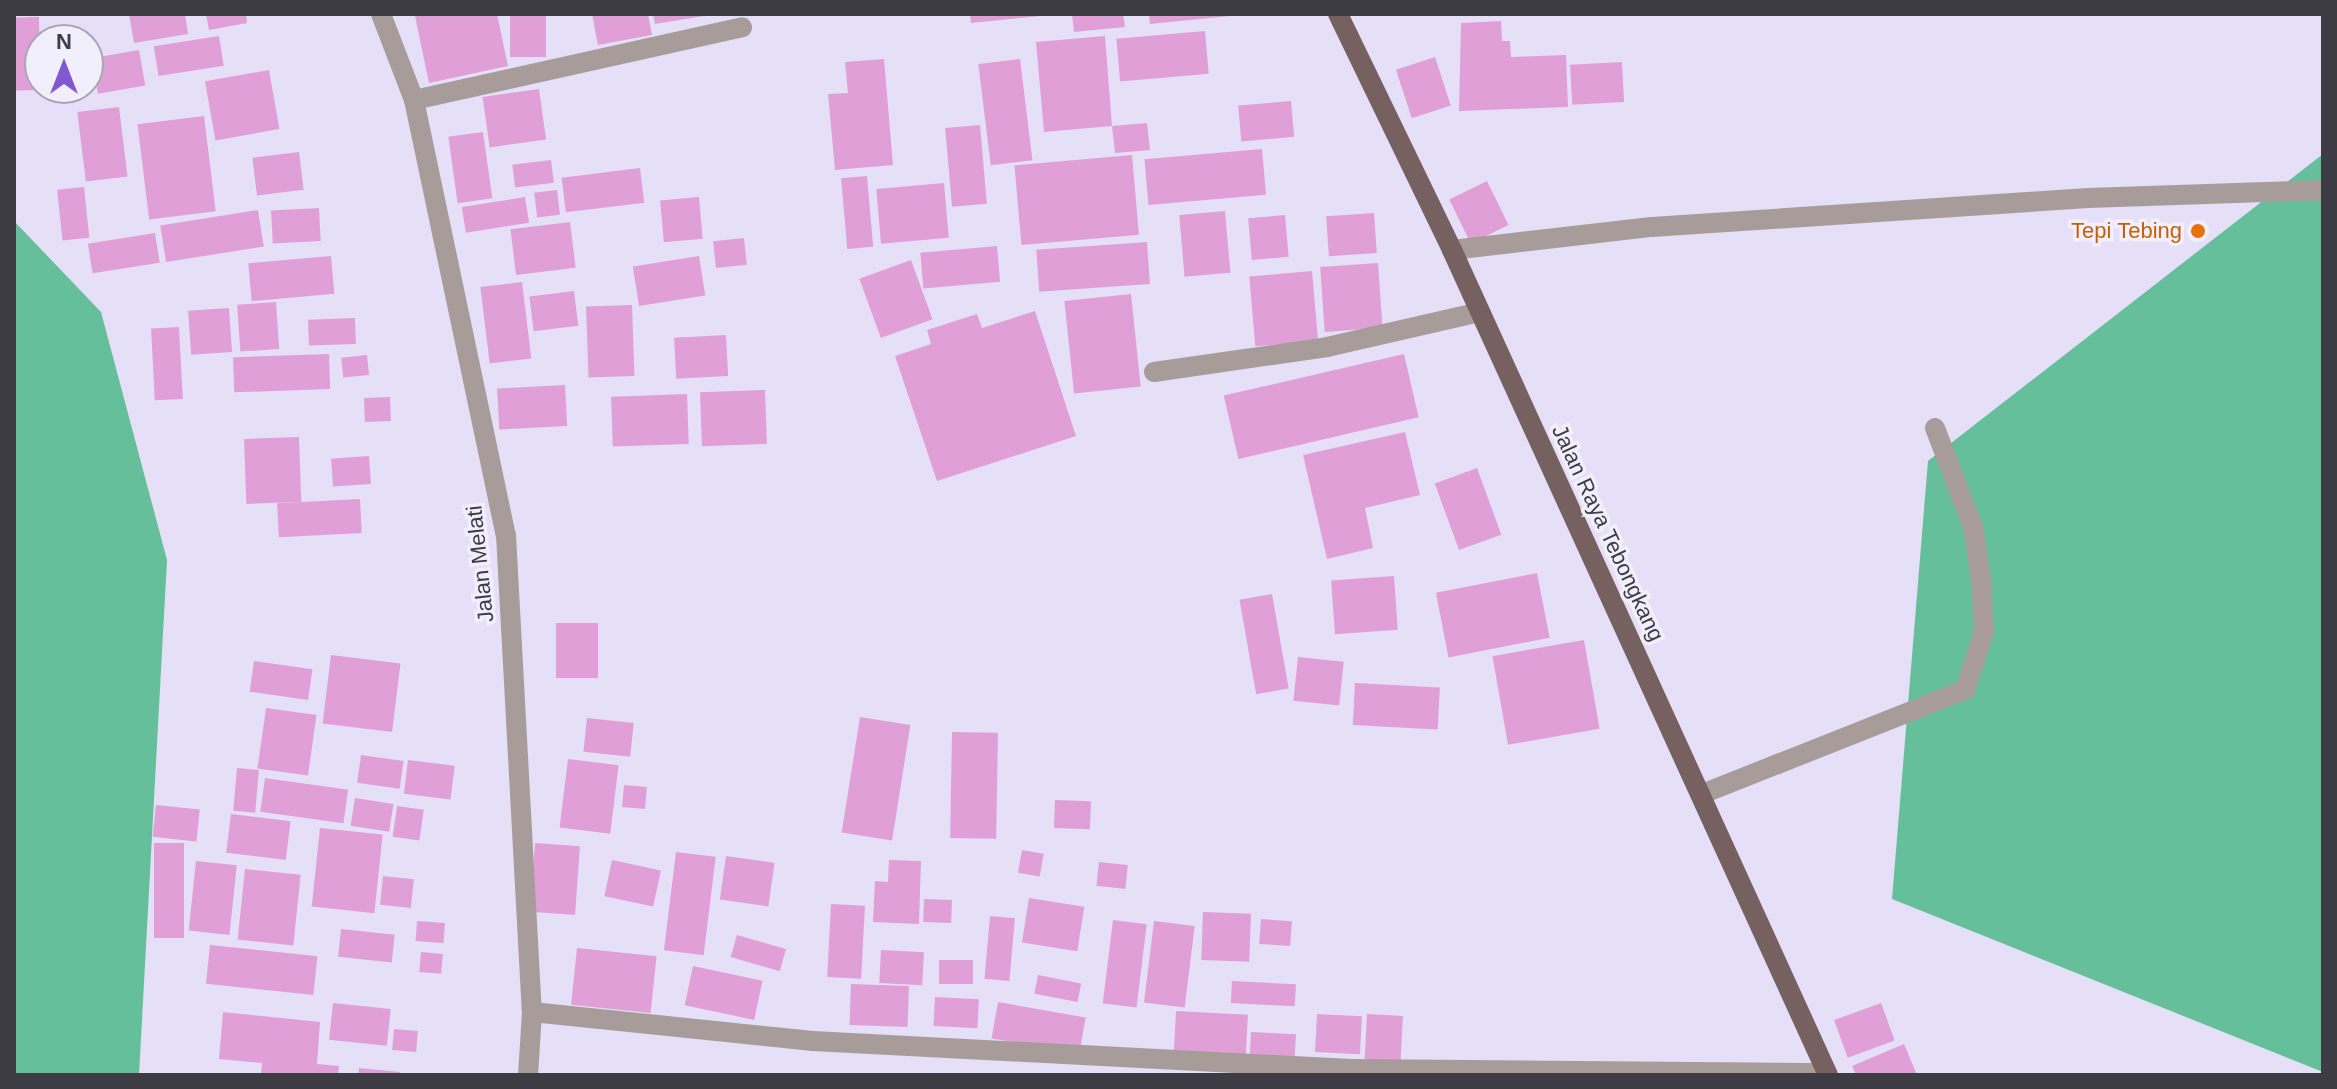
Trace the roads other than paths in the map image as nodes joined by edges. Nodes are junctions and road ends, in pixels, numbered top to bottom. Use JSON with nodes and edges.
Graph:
{"nodes":[{"id":1,"x":381,"y":14,"type":"edge"},
{"id":2,"x":1338,"y":14,"type":"edge"},
{"id":3,"x":742,"y":27,"type":"dead end"},
{"id":4,"x":414,"y":100,"type":"junction"},
{"id":5,"x":2323,"y":190,"type":"edge"},
{"id":6,"x":1452,"y":250,"type":"junction"},
{"id":7,"x":1480,"y":312,"type":"junction"},
{"id":8,"x":1154,"y":372,"type":"dead end"},
{"id":9,"x":1935,"y":428,"type":"dead end"},
{"id":10,"x":1702,"y":794,"type":"junction"},
{"id":11,"x":532,"y":1012,"type":"junction"},
{"id":12,"x":1827,"y":1074,"type":"edge"},
{"id":13,"x":528,"y":1075,"type":"edge"}],
"edges":[{"from":1,"to":4,"type":"street","name":"Jalan Melati"},
{"from":2,"to":6,"type":"main road","name":"Jalan Raya Tebongkang"},
{"from":3,"to":4,"type":"street"},
{"from":4,"to":11,"type":"street","name":"Jalan Melati"},
{"from":5,"to":6,"type":"street"},
{"from":6,"to":7,"type":"main road","name":"Jalan Raya Tebongkang"},
{"from":7,"to":8,"type":"street"},
{"from":7,"to":10,"type":"main road","name":"Jalan Raya Tebongkang"},
{"from":9,"to":10,"type":"street"},
{"from":10,"to":12,"type":"main road","name":"Jalan Raya Tebongkang"},
{"from":11,"to":12,"type":"street"},
{"from":11,"to":13,"type":"street","name":"Jalan Melati"}]}
